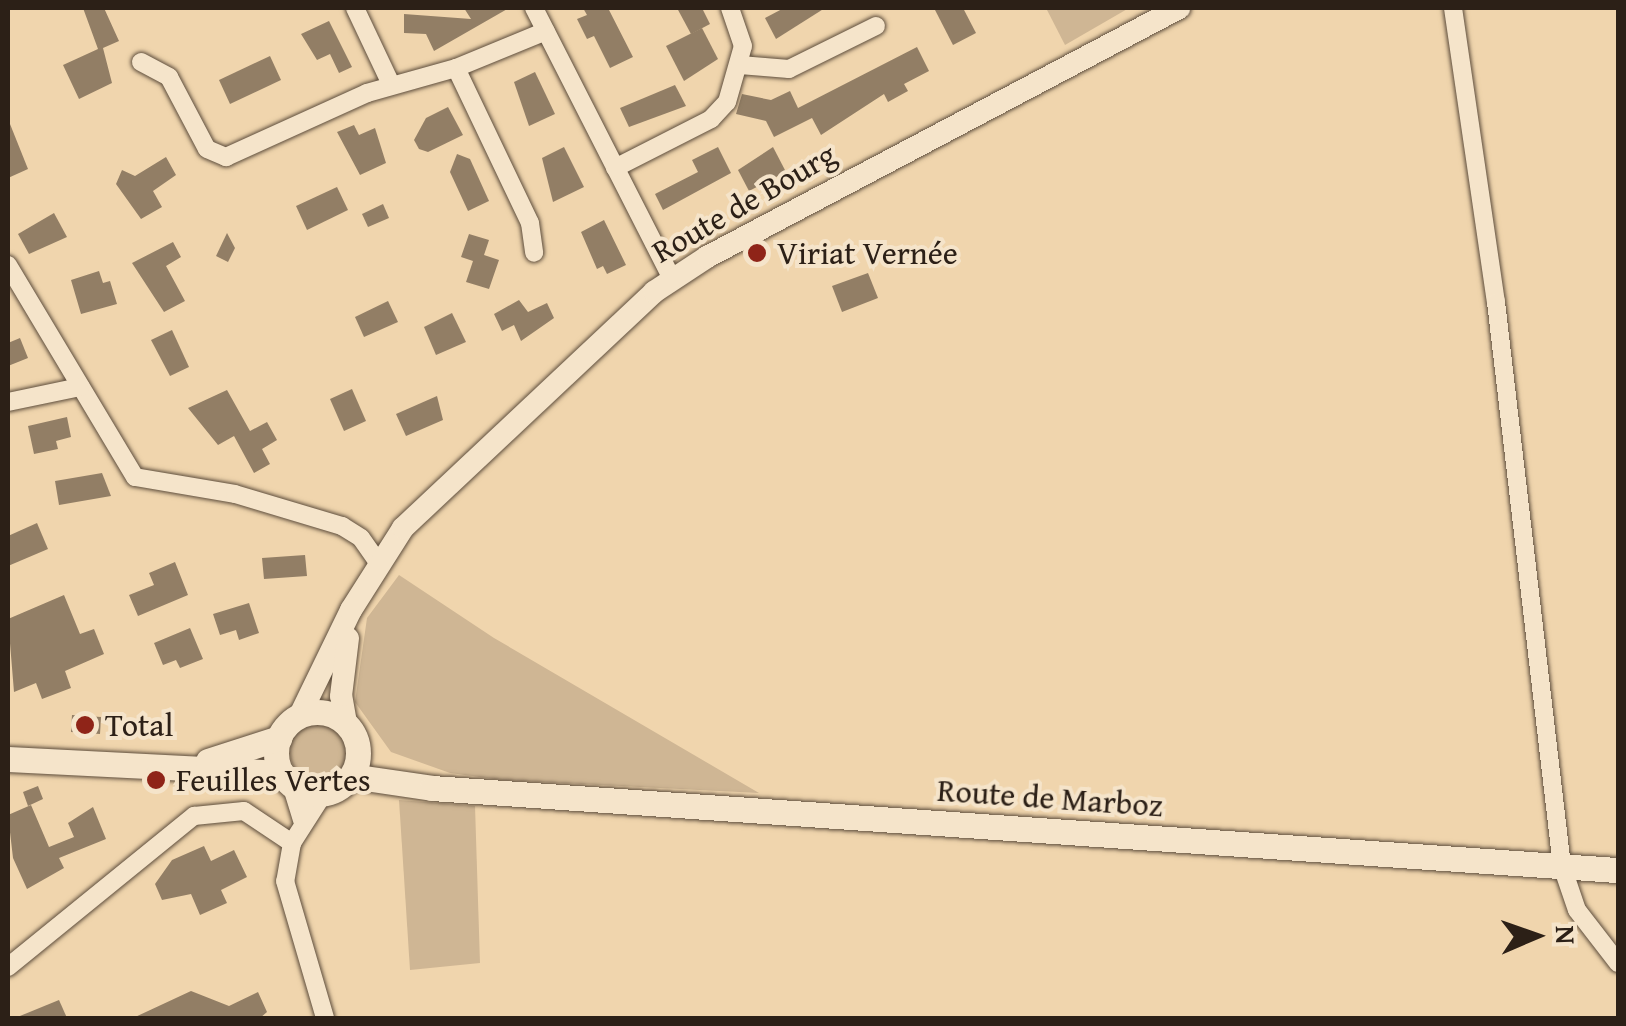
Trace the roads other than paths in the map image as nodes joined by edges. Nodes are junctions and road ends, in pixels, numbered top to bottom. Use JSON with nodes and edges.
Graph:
{"nodes":[{"id":1,"x":355,"y":8,"type":"edge"},
{"id":2,"x":534,"y":8,"type":"edge"},
{"id":3,"x":730,"y":8,"type":"edge"},
{"id":4,"x":1179,"y":8,"type":"edge"},
{"id":5,"x":1453,"y":8,"type":"edge"},
{"id":6,"x":876,"y":26,"type":"dead end"},
{"id":7,"x":546,"y":30,"type":"junction"},
{"id":8,"x":141,"y":62,"type":"dead end"},
{"id":9,"x":740,"y":65,"type":"junction"},
{"id":10,"x":456,"y":68,"type":"junction"},
{"id":11,"x":391,"y":84,"type":"junction"},
{"id":12,"x":615,"y":168,"type":"junction"},
{"id":13,"x":534,"y":253,"type":"dead end"},
{"id":14,"x":8,"y":265,"type":"edge"},
{"id":15,"x":672,"y":278,"type":"junction"},
{"id":16,"x":80,"y":388,"type":"junction"},
{"id":17,"x":8,"y":402,"type":"edge"},
{"id":18,"x":380,"y":565,"type":"junction"},
{"id":19,"x":366,"y":586,"type":"junction"},
{"id":20,"x":300,"y":715,"type":"junction"},
{"id":21,"x":346,"y":723,"type":"junction"},
{"id":22,"x":279,"y":738,"type":"junction"},
{"id":23,"x":358,"y":751,"type":"junction"},
{"id":24,"x":8,"y":760,"type":"edge"},
{"id":25,"x":182,"y":766,"type":"junction"},
{"id":26,"x":351,"y":776,"type":"junction"},
{"id":27,"x":287,"y":779,"type":"junction"},
{"id":28,"x":477,"y":791,"type":"junction"},
{"id":29,"x":324,"y":793,"type":"junction"},
{"id":30,"x":302,"y":820,"type":"junction"},
{"id":31,"x":292,"y":844,"type":"junction"},
{"id":32,"x":1562,"y":866,"type":"junction"},
{"id":33,"x":1618,"y":870,"type":"edge"},
{"id":34,"x":1618,"y":963,"type":"edge"},
{"id":35,"x":8,"y":968,"type":"edge"},
{"id":36,"x":325,"y":1018,"type":"edge"}],
"edges":[{"from":1,"to":11,"type":"street"},
{"from":2,"to":7,"type":"street"},
{"from":3,"to":9,"type":"street"},
{"from":4,"to":15,"type":"street","name":"Route de Bourg"},
{"from":5,"to":32,"type":"street"},
{"from":6,"to":9,"type":"street"},
{"from":7,"to":10,"type":"street"},
{"from":7,"to":12,"type":"street"},
{"from":8,"to":11,"type":"street"},
{"from":9,"to":12,"type":"street"},
{"from":10,"to":11,"type":"street"},
{"from":10,"to":13,"type":"street"},
{"from":12,"to":15,"type":"street"},
{"from":14,"to":16,"type":"street"},
{"from":15,"to":18,"type":"street","name":"Route de Bourg"},
{"from":16,"to":17,"type":"street"},
{"from":16,"to":18,"type":"street"},
{"from":18,"to":19,"type":"street","name":"Route de Bourg"},
{"from":19,"to":20,"type":"street","name":"Route de Bourg"},
{"from":19,"to":21,"type":"street","name":"Route de Bourg"},
{"from":20,"to":21,"type":"main road"},
{"from":20,"to":22,"type":"main road"},
{"from":21,"to":23,"type":"main road"},
{"from":22,"to":25,"type":"main road"},
{"from":22,"to":27,"type":"main road"},
{"from":23,"to":26,"type":"main road"},
{"from":23,"to":28,"type":"main road","name":"Route de Marboz"},
{"from":24,"to":25,"type":"main road"},
{"from":25,"to":27,"type":"main road"},
{"from":26,"to":28,"type":"main road","name":"Route de Marboz"},
{"from":26,"to":29,"type":"main road"},
{"from":27,"to":29,"type":"main road"},
{"from":27,"to":30,"type":"street"},
{"from":28,"to":32,"type":"main road","name":"Route de Marboz"},
{"from":29,"to":30,"type":"street"},
{"from":30,"to":31,"type":"street"},
{"from":31,"to":35,"type":"street"},
{"from":31,"to":36,"type":"street"},
{"from":32,"to":33,"type":"main road","name":"Route de Marboz"},
{"from":32,"to":34,"type":"street"}]}
